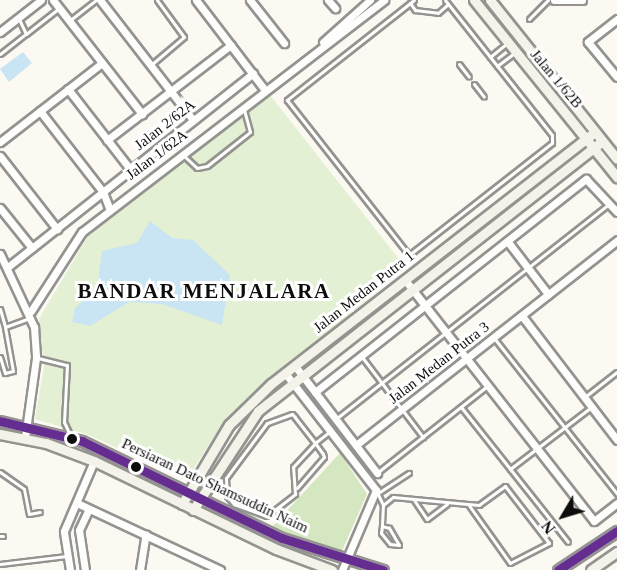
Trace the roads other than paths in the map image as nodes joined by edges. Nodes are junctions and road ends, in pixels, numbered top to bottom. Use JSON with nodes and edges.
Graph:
{"nodes":[{"id":1,"x":23,"y":0,"type":"edge"},
{"id":2,"x":41,"y":0,"type":"edge"},
{"id":3,"x":53,"y":0,"type":"edge"},
{"id":4,"x":98,"y":0,"type":"edge"},
{"id":5,"x":157,"y":0,"type":"edge"},
{"id":6,"x":196,"y":0,"type":"edge"},
{"id":7,"x":250,"y":0,"type":"edge"},
{"id":8,"x":328,"y":0,"type":"edge"},
{"id":9,"x":370,"y":0,"type":"edge"},
{"id":10,"x":384,"y":0,"type":"edge"},
{"id":11,"x":414,"y":0,"type":"edge"},
{"id":12,"x":445,"y":0,"type":"edge"},
{"id":13,"x":474,"y":0,"type":"edge"},
{"id":14,"x":490,"y":0,"type":"edge"},
{"id":15,"x":548,"y":0,"type":"edge"},
{"id":16,"x":554,"y":0,"type":"edge"},
{"id":17,"x":582,"y":0,"type":"edge"},
{"id":18,"x":410,"y":3,"type":"junction"},
{"id":19,"x":448,"y":4,"type":"junction"},
{"id":20,"x":30,"y":8,"type":"junction"},
{"id":21,"x":60,"y":8,"type":"junction"},
{"id":22,"x":335,"y":8,"type":"dead end"},
{"id":23,"x":18,"y":18,"type":"junction"},
{"id":24,"x":529,"y":19,"type":"dead end"},
{"id":25,"x":617,"y":19,"type":"edge"},
{"id":26,"x":69,"y":21,"type":"junction"},
{"id":27,"x":0,"y":32,"type":"edge"},
{"id":28,"x":27,"y":34,"type":"junction"},
{"id":29,"x":323,"y":42,"type":"junction"},
{"id":30,"x":284,"y":43,"type":"dead end"},
{"id":31,"x":507,"y":43,"type":"junction"},
{"id":32,"x":231,"y":45,"type":"junction"},
{"id":33,"x":515,"y":53,"type":"junction"},
{"id":34,"x":0,"y":54,"type":"edge"},
{"id":35,"x":490,"y":57,"type":"junction"},
{"id":36,"x":102,"y":63,"type":"junction"},
{"id":37,"x":459,"y":64,"type":"dead end"},
{"id":38,"x":150,"y":65,"type":"junction"},
{"id":39,"x":497,"y":66,"type":"junction"},
{"id":40,"x":253,"y":73,"type":"junction"},
{"id":41,"x":469,"y":77,"type":"dead end"},
{"id":42,"x":617,"y":77,"type":"edge"},
{"id":43,"x":474,"y":84,"type":"dead end"},
{"id":44,"x":68,"y":89,"type":"junction"},
{"id":45,"x":264,"y":89,"type":"junction"},
{"id":46,"x":171,"y":92,"type":"junction"},
{"id":47,"x":484,"y":97,"type":"dead end"},
{"id":48,"x":243,"y":105,"type":"junction"},
{"id":49,"x":40,"y":111,"type":"junction"},
{"id":50,"x":142,"y":114,"type":"junction"},
{"id":51,"x":193,"y":120,"type":"junction"},
{"id":52,"x":595,"y":132,"type":"junction"},
{"id":53,"x":586,"y":139,"type":"junction"},
{"id":54,"x":108,"y":140,"type":"junction"},
{"id":55,"x":602,"y":141,"type":"junction"},
{"id":56,"x":0,"y":142,"type":"edge"},
{"id":57,"x":594,"y":148,"type":"junction"},
{"id":58,"x":182,"y":153,"type":"junction"},
{"id":59,"x":1,"y":158,"type":"edge"},
{"id":60,"x":617,"y":159,"type":"edge"},
{"id":61,"x":130,"y":169,"type":"junction"},
{"id":62,"x":617,"y":177,"type":"edge"},
{"id":63,"x":104,"y":192,"type":"junction"},
{"id":64,"x":610,"y":203,"type":"junction"},
{"id":65,"x":0,"y":208,"type":"edge"},
{"id":66,"x":109,"y":208,"type":"junction"},
{"id":67,"x":617,"y":212,"type":"edge"},
{"id":68,"x":57,"y":229,"type":"junction"},
{"id":69,"x":617,"y":240,"type":"edge"},
{"id":70,"x":508,"y":242,"type":"junction"},
{"id":71,"x":32,"y":248,"type":"junction"},
{"id":72,"x":0,"y":254,"type":"edge"},
{"id":73,"x":9,"y":266,"type":"junction"},
{"id":74,"x":528,"y":267,"type":"junction"},
{"id":75,"x":405,"y":280,"type":"junction"},
{"id":76,"x":413,"y":290,"type":"junction"},
{"id":77,"x":548,"y":294,"type":"junction"},
{"id":78,"x":426,"y":306,"type":"junction"},
{"id":79,"x":0,"y":309,"type":"edge"},
{"id":80,"x":31,"y":315,"type":"junction"},
{"id":81,"x":522,"y":316,"type":"junction"},
{"id":82,"x":5,"y":327,"type":"junction"},
{"id":83,"x":446,"y":332,"type":"junction"},
{"id":84,"x":7,"y":338,"type":"junction"},
{"id":85,"x":494,"y":338,"type":"junction"},
{"id":86,"x":0,"y":339,"type":"edge"},
{"id":87,"x":361,"y":356,"type":"junction"},
{"id":88,"x":0,"y":357,"type":"edge"},
{"id":89,"x":36,"y":358,"type":"junction"},
{"id":90,"x":467,"y":359,"type":"junction"},
{"id":91,"x":295,"y":366,"type":"junction"},
{"id":92,"x":617,"y":372,"type":"edge"},
{"id":93,"x":285,"y":373,"type":"junction"},
{"id":94,"x":303,"y":375,"type":"junction"},
{"id":95,"x":293,"y":383,"type":"junction"},
{"id":96,"x":382,"y":383,"type":"junction"},
{"id":97,"x":488,"y":386,"type":"junction"},
{"id":98,"x":315,"y":392,"type":"junction"},
{"id":99,"x":584,"y":398,"type":"junction"},
{"id":100,"x":461,"y":407,"type":"junction"},
{"id":101,"x":591,"y":407,"type":"junction"},
{"id":102,"x":402,"y":409,"type":"junction"},
{"id":103,"x":335,"y":419,"type":"junction"},
{"id":104,"x":0,"y":421,"type":"edge"},
{"id":105,"x":28,"y":424,"type":"junction"},
{"id":106,"x":565,"y":427,"type":"junction"},
{"id":107,"x":330,"y":431,"type":"junction"},
{"id":108,"x":0,"y":434,"type":"edge"},
{"id":109,"x":70,"y":436,"type":"junction"},
{"id":110,"x":25,"y":437,"type":"junction"},
{"id":111,"x":423,"y":437,"type":"junction"},
{"id":112,"x":617,"y":440,"type":"edge"},
{"id":113,"x":315,"y":443,"type":"junction"},
{"id":114,"x":356,"y":446,"type":"junction"},
{"id":115,"x":537,"y":449,"type":"junction"},
{"id":116,"x":94,"y":460,"type":"junction"},
{"id":117,"x":510,"y":469,"type":"junction"},
{"id":118,"x":0,"y":472,"type":"edge"},
{"id":119,"x":377,"y":473,"type":"joint"},
{"id":120,"x":409,"y":473,"type":"dead end"},
{"id":121,"x":297,"y":488,"type":"junction"},
{"id":122,"x":189,"y":491,"type":"junction"},
{"id":123,"x":377,"y":491,"type":"junction"},
{"id":124,"x":617,"y":494,"type":"edge"},
{"id":125,"x":200,"y":497,"type":"junction"},
{"id":126,"x":414,"y":500,"type":"junction"},
{"id":127,"x":76,"y":502,"type":"junction"},
{"id":128,"x":448,"y":503,"type":"junction"},
{"id":129,"x":617,"y":503,"type":"edge"},
{"id":130,"x":182,"y":504,"type":"junction"},
{"id":131,"x":468,"y":504,"type":"junction"},
{"id":132,"x":383,"y":505,"type":"junction"},
{"id":133,"x":89,"y":509,"type":"junction"},
{"id":134,"x":193,"y":510,"type":"junction"},
{"id":135,"x":40,"y":512,"type":"dead end"},
{"id":136,"x":382,"y":526,"type":"junction"},
{"id":137,"x":617,"y":531,"type":"edge"},
{"id":138,"x":146,"y":534,"type":"junction"},
{"id":139,"x":568,"y":542,"type":"dead end"},
{"id":140,"x":617,"y":552,"type":"edge"},
{"id":141,"x":68,"y":556,"type":"junction"},
{"id":142,"x":345,"y":559,"type":"junction"},
{"id":143,"x":0,"y":564,"type":"edge"},
{"id":144,"x":84,"y":567,"type":"edge"},
{"id":145,"x":69,"y":568,"type":"edge"},
{"id":146,"x":140,"y":570,"type":"edge"},
{"id":147,"x":220,"y":570,"type":"edge"},
{"id":148,"x":332,"y":570,"type":"edge"},
{"id":149,"x":342,"y":570,"type":"edge"},
{"id":150,"x":383,"y":570,"type":"edge"},
{"id":151,"x":558,"y":570,"type":"edge"},
{"id":152,"x":591,"y":570,"type":"edge"}],
"edges":[{"from":1,"to":20,"type":"street"},
{"from":2,"to":20,"type":"street"},
{"from":3,"to":21,"type":"street"},
{"from":4,"to":26,"type":"lane"},
{"from":4,"to":38,"type":"street"},
{"from":5,"to":38,"type":"lane"},
{"from":6,"to":32,"type":"street"},
{"from":7,"to":30,"type":"street"},
{"from":8,"to":22,"type":"street"},
{"from":9,"to":29,"type":"street","name":"Jalan 1/62A"},
{"from":10,"to":29,"type":"street","name":"Jalan 1/62A"},
{"from":11,"to":18,"type":"lane"},
{"from":12,"to":19,"type":"lane"},
{"from":13,"to":31,"type":"main road","name":"Jalan 1/62B"},
{"from":14,"to":52,"type":"main road","name":"Jalan 1/62B"},
{"from":15,"to":24,"type":"lane"},
{"from":16,"to":17,"type":"street"},
{"from":18,"to":19,"type":"lane"},
{"from":18,"to":39,"type":"lane"},
{"from":19,"to":35,"type":"lane"},
{"from":20,"to":23,"type":"street"},
{"from":21,"to":26,"type":"street"},
{"from":21,"to":28,"type":"lane"},
{"from":23,"to":27,"type":"street"},
{"from":23,"to":28,"type":"lane"},
{"from":25,"to":42,"type":"street"},
{"from":26,"to":36,"type":"street"},
{"from":28,"to":34,"type":"lane"},
{"from":29,"to":45,"type":"street","name":"Jalan 1/62A"},
{"from":31,"to":33,"type":"main road","name":"Jalan 1/62B"},
{"from":31,"to":35,"type":"lane"},
{"from":32,"to":40,"type":"street"},
{"from":32,"to":46,"type":"street"},
{"from":33,"to":39,"type":"lane"},
{"from":33,"to":53,"type":"main road","name":"Jalan 1/62B"},
{"from":35,"to":39,"type":"lane"},
{"from":36,"to":44,"type":"street"},
{"from":36,"to":50,"type":"street"},
{"from":37,"to":41,"type":"lane"},
{"from":38,"to":46,"type":"street"},
{"from":40,"to":45,"type":"street"},
{"from":40,"to":51,"type":"street","name":"Jalan 2/62A"},
{"from":43,"to":47,"type":"lane"},
{"from":44,"to":49,"type":"street"},
{"from":44,"to":54,"type":"street"},
{"from":45,"to":48,"type":"street","name":"Jalan 1/62A"},
{"from":46,"to":50,"type":"street"},
{"from":46,"to":51,"type":"street"},
{"from":48,"to":58,"type":"street","name":"Jalan 1/62A"},
{"from":48,"to":58,"type":"lane"},
{"from":49,"to":56,"type":"street"},
{"from":49,"to":63,"type":"street"},
{"from":50,"to":54,"type":"street"},
{"from":51,"to":61,"type":"street","name":"Jalan 2/62A"},
{"from":52,"to":53,"type":"main road","name":"Jalan Medan Putra 1"},
{"from":52,"to":55,"type":"main road","name":"Jalan 1/62B"},
{"from":53,"to":57,"type":"main road","name":"Jalan 1/62B"},
{"from":53,"to":75,"type":"main road","name":"Jalan Medan Putra 1"},
{"from":54,"to":61,"type":"street"},
{"from":55,"to":57,"type":"main road","name":"Jalan Medan Putra 1"},
{"from":55,"to":60,"type":"main road","name":"Jalan 1/62B"},
{"from":57,"to":62,"type":"main road","name":"Jalan 1/62B"},
{"from":57,"to":76,"type":"main road","name":"Jalan Medan Putra 1"},
{"from":58,"to":66,"type":"street","name":"Jalan 1/62A"},
{"from":59,"to":68,"type":"street"},
{"from":61,"to":63,"type":"street","name":"Jalan 2/62A"},
{"from":63,"to":66,"type":"street"},
{"from":63,"to":68,"type":"street","name":"Jalan 2/62A"},
{"from":64,"to":67,"type":"street"},
{"from":64,"to":70,"type":"street"},
{"from":64,"to":74,"type":"lane"},
{"from":65,"to":71,"type":"street"},
{"from":66,"to":80,"type":"street","name":"Jalan 1/62A"},
{"from":68,"to":71,"type":"street","name":"Jalan 2/62A"},
{"from":69,"to":77,"type":"street","name":"Jalan Medan Putra 3"},
{"from":70,"to":74,"type":"street"},
{"from":70,"to":78,"type":"street"},
{"from":71,"to":73,"type":"street","name":"Jalan 2/62A"},
{"from":72,"to":73,"type":"street"},
{"from":73,"to":80,"type":"street"},
{"from":74,"to":77,"type":"street"},
{"from":74,"to":83,"type":"lane"},
{"from":75,"to":76,"type":"street"},
{"from":75,"to":91,"type":"main road","name":"Jalan Medan Putra 1"},
{"from":76,"to":78,"type":"street"},
{"from":76,"to":94,"type":"main road","name":"Jalan Medan Putra 1"},
{"from":77,"to":81,"type":"street","name":"Jalan Medan Putra 3"},
{"from":78,"to":83,"type":"street"},
{"from":78,"to":87,"type":"street"},
{"from":79,"to":82,"type":"lane"},
{"from":80,"to":82,"type":"lane"},
{"from":80,"to":89,"type":"street"},
{"from":81,"to":85,"type":"street","name":"Jalan Medan Putra 3"},
{"from":81,"to":99,"type":"street"},
{"from":82,"to":84,"type":"lane"},
{"from":83,"to":90,"type":"street"},
{"from":83,"to":96,"type":"lane"},
{"from":84,"to":86,"type":"lane"},
{"from":84,"to":88,"type":"lane"},
{"from":85,"to":90,"type":"street","name":"Jalan Medan Putra 3"},
{"from":85,"to":106,"type":"lane"},
{"from":87,"to":96,"type":"lane"},
{"from":87,"to":98,"type":"street"},
{"from":89,"to":105,"type":"street"},
{"from":89,"to":109,"type":"lane"},
{"from":90,"to":97,"type":"street"},
{"from":90,"to":102,"type":"street","name":"Jalan Medan Putra 3"},
{"from":91,"to":93,"type":"main road","name":"Jalan Medan Putra 1"},
{"from":91,"to":94,"type":"street"},
{"from":92,"to":99,"type":"lane"},
{"from":93,"to":95,"type":"street"},
{"from":93,"to":122,"type":"main road","name":"Jalan Medan Putra 1"},
{"from":94,"to":95,"type":"main road","name":"Jalan Medan Putra 1"},
{"from":94,"to":98,"type":"street"},
{"from":95,"to":107,"type":"street"},
{"from":95,"to":125,"type":"main road","name":"Jalan Medan Putra 1"},
{"from":96,"to":102,"type":"lane"},
{"from":96,"to":103,"type":"lane"},
{"from":97,"to":100,"type":"lane"},
{"from":97,"to":115,"type":"street"},
{"from":98,"to":103,"type":"street"},
{"from":99,"to":101,"type":"street"},
{"from":100,"to":111,"type":"lane"},
{"from":100,"to":117,"type":"lane"},
{"from":101,"to":106,"type":"lane"},
{"from":101,"to":112,"type":"street"},
{"from":102,"to":111,"type":"lane"},
{"from":102,"to":114,"type":"street","name":"Jalan Medan Putra 3"},
{"from":103,"to":114,"type":"street"},
{"from":104,"to":105,"type":"main road","name":"Persiaran Dato Shamsuddin Naim"},
{"from":105,"to":109,"type":"main road","name":"Persiaran Dato Shamsuddin Naim"},
{"from":105,"to":110,"type":"street"},
{"from":106,"to":115,"type":"lane"},
{"from":106,"to":124,"type":"lane"},
{"from":107,"to":113,"type":"lane"},
{"from":107,"to":123,"type":"street"},
{"from":108,"to":110,"type":"main road","name":"Persiaran Dato Shamsuddin Naim"},
{"from":109,"to":122,"type":"main road","name":"Persiaran Dato Shamsuddin Naim"},
{"from":110,"to":116,"type":"main road","name":"Persiaran Dato Shamsuddin Naim"},
{"from":111,"to":119,"type":"lane"},
{"from":113,"to":121,"type":"lane"},
{"from":113,"to":121,"type":"lane"},
{"from":113,"to":121,"type":"lane"},
{"from":114,"to":119,"type":"street"},
{"from":115,"to":117,"type":"lane"},
{"from":115,"to":129,"type":"street"},
{"from":116,"to":127,"type":"street"},
{"from":116,"to":130,"type":"main road","name":"Persiaran Dato Shamsuddin Naim"},
{"from":117,"to":139,"type":"lane"},
{"from":118,"to":135,"type":"lane"},
{"from":120,"to":123,"type":"lane"},
{"from":122,"to":125,"type":"main road","name":"Persiaran Dato Shamsuddin Naim"},
{"from":122,"to":130,"type":"main road","name":"Jalan Medan Putra 1"},
{"from":123,"to":132,"type":"lane"},
{"from":123,"to":142,"type":"street"},
{"from":125,"to":134,"type":"main road","name":"Jalan Medan Putra 1"},
{"from":125,"to":142,"type":"main road","name":"Persiaran Dato Shamsuddin Naim"},
{"from":126,"to":128,"type":"lane"},
{"from":126,"to":128,"type":"lane"},
{"from":126,"to":132,"type":"lane"},
{"from":127,"to":133,"type":"street"},
{"from":127,"to":141,"type":"street"},
{"from":128,"to":131,"type":"lane"},
{"from":130,"to":134,"type":"main road","name":"Persiaran Dato Shamsuddin Naim"},
{"from":131,"to":131,"type":"lane"},
{"from":132,"to":136,"type":"lane"},
{"from":133,"to":138,"type":"street"},
{"from":133,"to":144,"type":"street"},
{"from":134,"to":148,"type":"main road","name":"Persiaran Dato Shamsuddin Naim"},
{"from":136,"to":136,"type":"lane"},
{"from":137,"to":151,"type":"main road"},
{"from":138,"to":146,"type":"street"},
{"from":138,"to":147,"type":"street"},
{"from":140,"to":152,"type":"main road"},
{"from":141,"to":143,"type":"lane"},
{"from":141,"to":145,"type":"street"},
{"from":142,"to":149,"type":"street"},
{"from":142,"to":150,"type":"main road","name":"Persiaran Dato Shamsuddin Naim"},
{"from":144,"to":145,"type":"street"}]}
